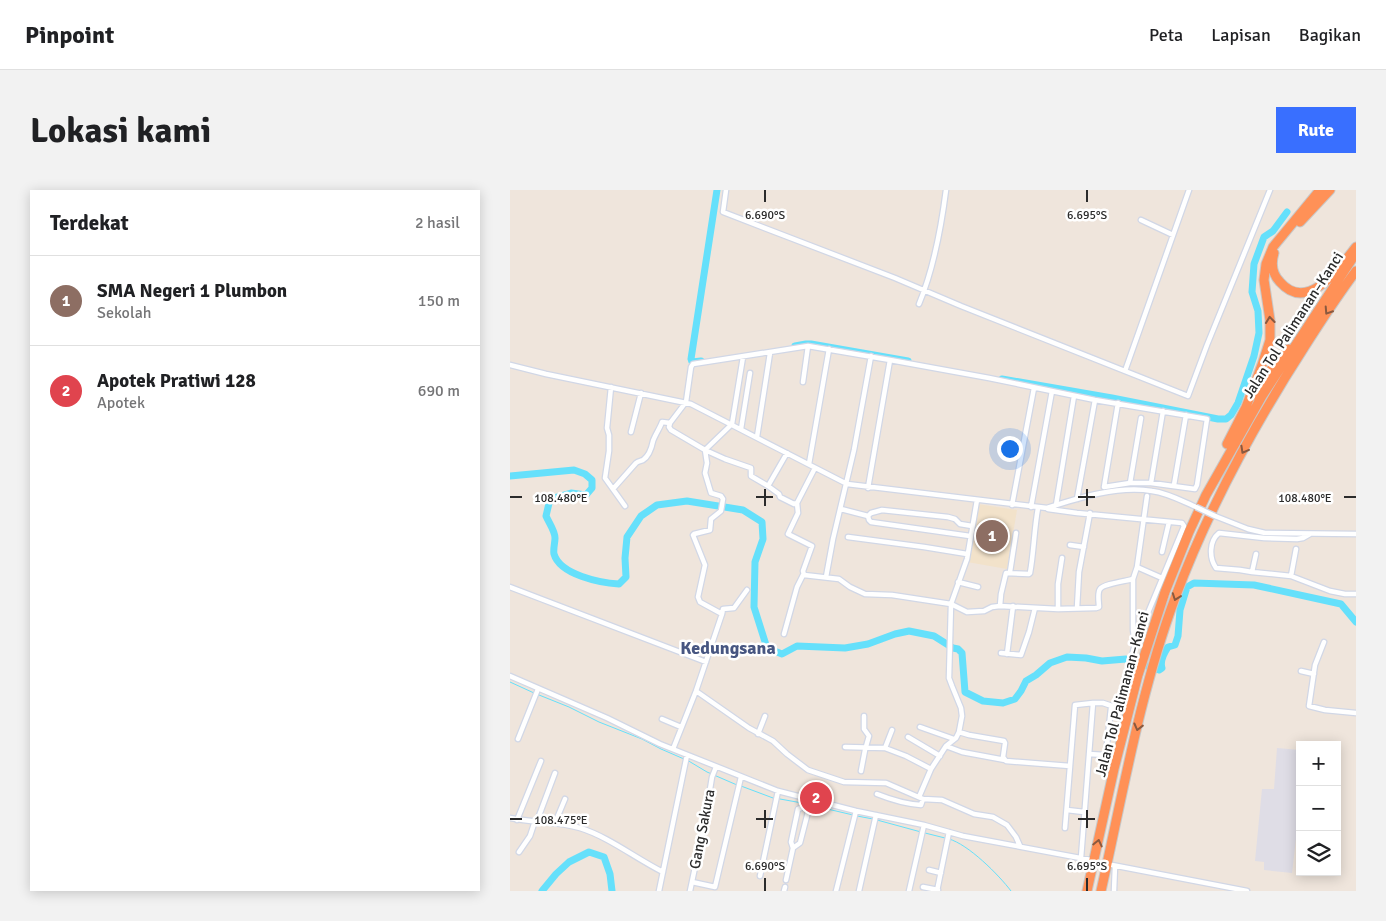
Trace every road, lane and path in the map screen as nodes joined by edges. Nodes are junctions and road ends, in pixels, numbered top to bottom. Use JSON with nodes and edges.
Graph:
{"nodes":[{"id":1,"x":726,"y":190,"type":"edge"},
{"id":2,"x":946,"y":190,"type":"edge"},
{"id":3,"x":1189,"y":190,"type":"edge"},
{"id":4,"x":1270,"y":190,"type":"edge"},
{"id":5,"x":1320,"y":190,"type":"edge"},
{"id":6,"x":1330,"y":190,"type":"edge"},
{"id":7,"x":1141,"y":220,"type":"dead end"},
{"id":8,"x":1173,"y":235,"type":"junction"},
{"id":9,"x":1356,"y":247,"type":"edge"},
{"id":10,"x":1356,"y":254,"type":"edge"},
{"id":11,"x":1356,"y":271,"type":"edge"},
{"id":12,"x":924,"y":290,"type":"junction"},
{"id":13,"x":919,"y":304,"type":"dead end"},
{"id":14,"x":1298,"y":342,"type":"junction"},
{"id":15,"x":808,"y":346,"type":"junction"},
{"id":16,"x":829,"y":349,"type":"junction"},
{"id":17,"x":770,"y":353,"type":"junction"},
{"id":18,"x":871,"y":356,"type":"junction"},
{"id":19,"x":743,"y":357,"type":"junction"},
{"id":20,"x":890,"y":360,"type":"junction"},
{"id":21,"x":510,"y":365,"type":"edge"},
{"id":22,"x":1125,"y":371,"type":"junction"},
{"id":23,"x":750,"y":373,"type":"dead end"},
{"id":24,"x":803,"y":382,"type":"dead end"},
{"id":25,"x":612,"y":387,"type":"junction"},
{"id":26,"x":1034,"y":388,"type":"junction"},
{"id":27,"x":1052,"y":391,"type":"junction"},
{"id":28,"x":641,"y":393,"type":"junction"},
{"id":29,"x":1074,"y":396,"type":"junction"},
{"id":30,"x":1095,"y":400,"type":"junction"},
{"id":31,"x":686,"y":402,"type":"junction"},
{"id":32,"x":1118,"y":403,"type":"junction"},
{"id":33,"x":1246,"y":407,"type":"junction"},
{"id":34,"x":1163,"y":411,"type":"junction"},
{"id":35,"x":1186,"y":415,"type":"junction"},
{"id":36,"x":1141,"y":418,"type":"dead end"},
{"id":37,"x":670,"y":423,"type":"junction"},
{"id":38,"x":732,"y":424,"type":"junction"},
{"id":39,"x":741,"y":429,"type":"junction"},
{"id":40,"x":631,"y":432,"type":"dead end"},
{"id":41,"x":758,"y":437,"type":"junction"},
{"id":42,"x":704,"y":450,"type":"junction"},
{"id":43,"x":787,"y":453,"type":"junction"},
{"id":44,"x":808,"y":464,"type":"junction"},
{"id":45,"x":815,"y":468,"type":"junction"},
{"id":46,"x":1151,"y":482,"type":"junction"},
{"id":47,"x":1130,"y":483,"type":"junction"},
{"id":48,"x":847,"y":484,"type":"junction"},
{"id":49,"x":1174,"y":485,"type":"junction"},
{"id":50,"x":768,"y":486,"type":"junction"},
{"id":51,"x":1104,"y":486,"type":"junction"},
{"id":52,"x":868,"y":488,"type":"junction"},
{"id":53,"x":613,"y":489,"type":"junction"},
{"id":54,"x":1102,"y":493,"type":"junction"},
{"id":55,"x":1206,"y":495,"type":"junction"},
{"id":56,"x":1147,"y":496,"type":"dead end"},
{"id":57,"x":1077,"y":499,"type":"junction"},
{"id":58,"x":976,"y":500,"type":"junction"},
{"id":59,"x":797,"y":503,"type":"junction"},
{"id":60,"x":1012,"y":505,"type":"junction"},
{"id":61,"x":1056,"y":505,"type":"junction"},
{"id":62,"x":625,"y":506,"type":"dead end"},
{"id":63,"x":1031,"y":507,"type":"junction"},
{"id":64,"x":1038,"y":508,"type":"junction"},
{"id":65,"x":1047,"y":508,"type":"junction"},
{"id":66,"x":841,"y":509,"type":"junction"},
{"id":67,"x":1090,"y":514,"type":"junction"},
{"id":68,"x":868,"y":516,"type":"junction"},
{"id":69,"x":1144,"y":519,"type":"junction"},
{"id":70,"x":1169,"y":522,"type":"junction"},
{"id":71,"x":972,"y":526,"type":"junction"},
{"id":72,"x":1016,"y":532,"type":"dead end"},
{"id":73,"x":1310,"y":534,"type":"junction"},
{"id":74,"x":1356,"y":534,"type":"edge"},
{"id":75,"x":970,"y":536,"type":"junction"},
{"id":76,"x":848,"y":537,"type":"dead end"},
{"id":77,"x":1070,"y":545,"type":"dead end"},
{"id":78,"x":1084,"y":547,"type":"junction"},
{"id":79,"x":1296,"y":549,"type":"dead end"},
{"id":80,"x":1162,"y":552,"type":"dead end"},
{"id":81,"x":968,"y":554,"type":"junction"},
{"id":82,"x":1256,"y":554,"type":"dead end"},
{"id":83,"x":1062,"y":558,"type":"dead end"},
{"id":84,"x":1137,"y":567,"type":"junction"},
{"id":85,"x":1010,"y":572,"type":"junction"},
{"id":86,"x":1252,"y":572,"type":"junction"},
{"id":87,"x":803,"y":574,"type":"junction"},
{"id":88,"x":1291,"y":576,"type":"junction"},
{"id":89,"x":826,"y":577,"type":"junction"},
{"id":90,"x":1162,"y":578,"type":"junction"},
{"id":91,"x":1133,"y":580,"type":"junction"},
{"id":92,"x":958,"y":582,"type":"junction"},
{"id":93,"x":510,"y":587,"type":"edge"},
{"id":94,"x":978,"y":587,"type":"dead end"},
{"id":95,"x":747,"y":590,"type":"dead end"},
{"id":96,"x":1356,"y":594,"type":"edge"},
{"id":97,"x":951,"y":604,"type":"junction"},
{"id":98,"x":1000,"y":606,"type":"junction"},
{"id":99,"x":1013,"y":606,"type":"junction"},
{"id":100,"x":1035,"y":608,"type":"junction"},
{"id":101,"x":1077,"y":608,"type":"junction"},
{"id":102,"x":1058,"y":609,"type":"junction"},
{"id":103,"x":722,"y":614,"type":"junction"},
{"id":104,"x":784,"y":634,"type":"dead end"},
{"id":105,"x":1324,"y":642,"type":"dead end"},
{"id":106,"x":1135,"y":644,"type":"junction"},
{"id":107,"x":1001,"y":653,"type":"dead end"},
{"id":108,"x":1007,"y":654,"type":"junction"},
{"id":109,"x":706,"y":662,"type":"junction"},
{"id":110,"x":1301,"y":671,"type":"dead end"},
{"id":111,"x":1314,"y":674,"type":"junction"},
{"id":112,"x":510,"y":676,"type":"edge"},
{"id":113,"x":538,"y":689,"type":"junction"},
{"id":114,"x":696,"y":691,"type":"junction"},
{"id":115,"x":1093,"y":702,"type":"junction"},
{"id":116,"x":1112,"y":706,"type":"junction"},
{"id":117,"x":1356,"y":713,"type":"edge"},
{"id":118,"x":765,"y":716,"type":"dead end"},
{"id":119,"x":864,"y":716,"type":"dead end"},
{"id":120,"x":662,"y":719,"type":"dead end"},
{"id":121,"x":920,"y":726,"type":"dead end"},
{"id":122,"x":681,"y":727,"type":"junction"},
{"id":123,"x":892,"y":730,"type":"dead end"},
{"id":124,"x":959,"y":732,"type":"junction"},
{"id":125,"x":758,"y":734,"type":"junction"},
{"id":126,"x":908,"y":737,"type":"dead end"},
{"id":127,"x":518,"y":739,"type":"dead end"},
{"id":128,"x":954,"y":739,"type":"junction"},
{"id":129,"x":946,"y":746,"type":"junction"},
{"id":130,"x":845,"y":747,"type":"dead end"},
{"id":131,"x":865,"y":747,"type":"junction"},
{"id":132,"x":885,"y":748,"type":"junction"},
{"id":133,"x":673,"y":749,"type":"junction"},
{"id":134,"x":1119,"y":751,"type":"junction"},
{"id":135,"x":1089,"y":754,"type":"junction"},
{"id":136,"x":1132,"y":754,"type":"junction"},
{"id":137,"x":940,"y":756,"type":"junction"},
{"id":138,"x":686,"y":758,"type":"junction"},
{"id":139,"x":1004,"y":760,"type":"junction"},
{"id":140,"x":541,"y":761,"type":"dead end"},
{"id":141,"x":1070,"y":766,"type":"junction"},
{"id":142,"x":715,"y":769,"type":"junction"},
{"id":143,"x":931,"y":769,"type":"junction"},
{"id":144,"x":861,"y":770,"type":"dead end"},
{"id":145,"x":555,"y":773,"type":"dead end"},
{"id":146,"x":741,"y":779,"type":"junction"},
{"id":147,"x":778,"y":791,"type":"junction"},
{"id":148,"x":877,"y":794,"type":"dead end"},
{"id":149,"x":921,"y":798,"type":"junction"},
{"id":150,"x":565,"y":799,"type":"dead end"},
{"id":151,"x":804,"y":803,"type":"junction"},
{"id":152,"x":1067,"y":810,"type":"junction"},
{"id":153,"x":1084,"y":812,"type":"junction"},
{"id":154,"x":856,"y":814,"type":"junction"},
{"id":155,"x":510,"y":818,"type":"edge"},
{"id":156,"x":875,"y":818,"type":"junction"},
{"id":157,"x":517,"y":820,"type":"junction"},
{"id":158,"x":536,"y":821,"type":"junction"},
{"id":159,"x":555,"y":823,"type":"junction"},
{"id":160,"x":1065,"y":828,"type":"dead end"},
{"id":161,"x":923,"y":829,"type":"junction"},
{"id":162,"x":948,"y":836,"type":"junction"},
{"id":163,"x":1020,"y":846,"type":"junction"},
{"id":164,"x":793,"y":848,"type":"junction"},
{"id":165,"x":519,"y":852,"type":"dead end"},
{"id":166,"x":1081,"y":858,"type":"junction"},
{"id":167,"x":1091,"y":860,"type":"dead end"},
{"id":168,"x":929,"y":870,"type":"dead end"},
{"id":169,"x":663,"y":872,"type":"junction"},
{"id":170,"x":941,"y":873,"type":"junction"},
{"id":171,"x":760,"y":876,"type":"dead end"},
{"id":172,"x":786,"y":880,"type":"dead end"},
{"id":173,"x":692,"y":882,"type":"junction"},
{"id":174,"x":922,"y":887,"type":"dead end"},
{"id":175,"x":938,"y":890,"type":"edge"},
{"id":176,"x":659,"y":891,"type":"edge"},
{"id":177,"x":690,"y":891,"type":"edge"},
{"id":178,"x":836,"y":891,"type":"edge"},
{"id":179,"x":859,"y":891,"type":"edge"},
{"id":180,"x":910,"y":891,"type":"edge"},
{"id":181,"x":1087,"y":891,"type":"edge"},
{"id":182,"x":1101,"y":891,"type":"edge"},
{"id":183,"x":1114,"y":891,"type":"edge"},
{"id":184,"x":1247,"y":891,"type":"edge"}],
"edges":[{"from":1,"to":12,"type":"street"},
{"from":2,"to":12,"type":"street"},
{"from":3,"to":8,"type":"street"},
{"from":4,"to":22,"type":"street"},
{"from":33,"to":5,"type":"highway","one_way":true},
{"from":6,"to":9,"type":"highway"},
{"from":7,"to":8,"type":"street"},
{"from":8,"to":22,"type":"street"},
{"from":10,"to":14,"type":"highway","name":"Jalan Tol Palimanan–Kanci"},
{"from":11,"to":136,"type":"highway","name":"Jalan Tol Palimanan–Kanci","one_way":true},
{"from":12,"to":13,"type":"street"},
{"from":12,"to":22,"type":"street"},
{"from":14,"to":33,"type":"highway"},
{"from":14,"to":55,"type":"highway","name":"Jalan Tol Palimanan–Kanci"},
{"from":15,"to":16,"type":"street"},
{"from":15,"to":17,"type":"street"},
{"from":15,"to":24,"type":"street"},
{"from":16,"to":18,"type":"street"},
{"from":16,"to":44,"type":"street"},
{"from":17,"to":19,"type":"street"},
{"from":17,"to":41,"type":"street"},
{"from":18,"to":20,"type":"street"},
{"from":18,"to":48,"type":"street"},
{"from":19,"to":31,"type":"street"},
{"from":19,"to":38,"type":"street"},
{"from":20,"to":26,"type":"street"},
{"from":20,"to":52,"type":"street"},
{"from":21,"to":25,"type":"street"},
{"from":23,"to":39,"type":"street"},
{"from":25,"to":28,"type":"street"},
{"from":25,"to":53,"type":"street"},
{"from":26,"to":27,"type":"street"},
{"from":26,"to":60,"type":"street"},
{"from":27,"to":29,"type":"street"},
{"from":27,"to":63,"type":"street"},
{"from":28,"to":31,"type":"street"},
{"from":28,"to":40,"type":"street"},
{"from":29,"to":30,"type":"street"},
{"from":29,"to":61,"type":"street"},
{"from":30,"to":32,"type":"street"},
{"from":30,"to":57,"type":"street"},
{"from":31,"to":37,"type":"street"},
{"from":31,"to":38,"type":"street"},
{"from":32,"to":34,"type":"street"},
{"from":32,"to":51,"type":"street"},
{"from":33,"to":55,"type":"highway"},
{"from":34,"to":35,"type":"street"},
{"from":34,"to":46,"type":"street"},
{"from":35,"to":49,"type":"street"},
{"from":35,"to":49,"type":"street"},
{"from":36,"to":47,"type":"street"},
{"from":37,"to":42,"type":"street"},
{"from":37,"to":53,"type":"street"},
{"from":38,"to":39,"type":"street"},
{"from":38,"to":42,"type":"street"},
{"from":39,"to":41,"type":"street"},
{"from":41,"to":43,"type":"street"},
{"from":42,"to":50,"type":"street"},
{"from":42,"to":103,"type":"street"},
{"from":43,"to":44,"type":"street"},
{"from":43,"to":50,"type":"street"},
{"from":44,"to":45,"type":"street"},
{"from":45,"to":48,"type":"street"},
{"from":45,"to":59,"type":"street"},
{"from":46,"to":47,"type":"street"},
{"from":46,"to":49,"type":"street"},
{"from":47,"to":51,"type":"street"},
{"from":48,"to":52,"type":"street"},
{"from":48,"to":66,"type":"street"},
{"from":50,"to":59,"type":"street"},
{"from":51,"to":54,"type":"street"},
{"from":52,"to":58,"type":"street"},
{"from":53,"to":62,"type":"street"},
{"from":54,"to":57,"type":"street"},
{"from":54,"to":73,"type":"street","bridge":true},
{"from":55,"to":134,"type":"highway","name":"Jalan Tol Palimanan–Kanci"},
{"from":56,"to":69,"type":"street"},
{"from":57,"to":61,"type":"street"},
{"from":58,"to":60,"type":"street"},
{"from":58,"to":71,"type":"street"},
{"from":59,"to":87,"type":"street"},
{"from":60,"to":63,"type":"street"},
{"from":61,"to":65,"type":"street"},
{"from":63,"to":64,"type":"street"},
{"from":64,"to":65,"type":"street"},
{"from":64,"to":85,"type":"street"},
{"from":65,"to":67,"type":"street"},
{"from":66,"to":68,"type":"street"},
{"from":66,"to":89,"type":"street"},
{"from":67,"to":69,"type":"street"},
{"from":67,"to":78,"type":"street"},
{"from":68,"to":71,"type":"street"},
{"from":68,"to":75,"type":"street"},
{"from":69,"to":70,"type":"street"},
{"from":69,"to":84,"type":"street"},
{"from":70,"to":80,"type":"street"},
{"from":70,"to":90,"type":"street"},
{"from":71,"to":75,"type":"street"},
{"from":72,"to":85,"type":"street"},
{"from":73,"to":74,"type":"street"},
{"from":73,"to":86,"type":"street"},
{"from":75,"to":81,"type":"street"},
{"from":76,"to":81,"type":"street"},
{"from":77,"to":78,"type":"street"},
{"from":78,"to":101,"type":"street"},
{"from":79,"to":88,"type":"street"},
{"from":81,"to":92,"type":"street"},
{"from":82,"to":86,"type":"street"},
{"from":83,"to":102,"type":"street"},
{"from":84,"to":90,"type":"street"},
{"from":84,"to":91,"type":"street"},
{"from":85,"to":98,"type":"street"},
{"from":86,"to":88,"type":"street"},
{"from":87,"to":89,"type":"street"},
{"from":87,"to":104,"type":"street"},
{"from":88,"to":96,"type":"street"},
{"from":89,"to":97,"type":"street"},
{"from":90,"to":106,"type":"street"},
{"from":91,"to":101,"type":"street"},
{"from":91,"to":106,"type":"street"},
{"from":92,"to":94,"type":"street"},
{"from":92,"to":97,"type":"street"},
{"from":93,"to":109,"type":"street"},
{"from":95,"to":103,"type":"street"},
{"from":97,"to":98,"type":"street"},
{"from":97,"to":124,"type":"street"},
{"from":98,"to":99,"type":"street"},
{"from":99,"to":100,"type":"street"},
{"from":99,"to":108,"type":"street"},
{"from":100,"to":102,"type":"street"},
{"from":100,"to":108,"type":"street"},
{"from":101,"to":102,"type":"street"},
{"from":103,"to":109,"type":"street"},
{"from":105,"to":111,"type":"street"},
{"from":106,"to":116,"type":"street"},
{"from":107,"to":108,"type":"street"},
{"from":109,"to":114,"type":"street"},
{"from":110,"to":111,"type":"street"},
{"from":111,"to":117,"type":"street"},
{"from":112,"to":113,"type":"street"},
{"from":113,"to":127,"type":"street"},
{"from":113,"to":133,"type":"street"},
{"from":114,"to":122,"type":"street"},
{"from":114,"to":125,"type":"street"},
{"from":115,"to":116,"type":"street"},
{"from":115,"to":135,"type":"street"},
{"from":115,"to":141,"type":"street"},
{"from":116,"to":135,"type":"street"},
{"from":118,"to":125,"type":"street"},
{"from":119,"to":131,"type":"street"},
{"from":120,"to":122,"type":"street"},
{"from":121,"to":128,"type":"street"},
{"from":122,"to":133,"type":"street"},
{"from":123,"to":132,"type":"street"},
{"from":124,"to":128,"type":"street"},
{"from":124,"to":139,"type":"street"},
{"from":125,"to":149,"type":"street"},
{"from":126,"to":137,"type":"street"},
{"from":128,"to":129,"type":"street"},
{"from":129,"to":137,"type":"street"},
{"from":129,"to":139,"type":"street"},
{"from":130,"to":131,"type":"street"},
{"from":131,"to":132,"type":"street"},
{"from":131,"to":144,"type":"street"},
{"from":132,"to":143,"type":"street"},
{"from":133,"to":138,"type":"street"},
{"from":134,"to":136,"type":"highway"},
{"from":181,"to":134,"type":"highway","name":"Jalan Tol Palimanan–Kanci","one_way":true},
{"from":135,"to":153,"type":"street"},
{"from":136,"to":182,"type":"highway","name":"Jalan Tol Palimanan–Kanci"},
{"from":137,"to":143,"type":"street"},
{"from":138,"to":142,"type":"street"},
{"from":138,"to":169,"type":"street"},
{"from":139,"to":141,"type":"street"},
{"from":140,"to":157,"type":"street"},
{"from":141,"to":152,"type":"street"},
{"from":142,"to":146,"type":"street"},
{"from":142,"to":173,"type":"street","name":"Gang Sakura"},
{"from":143,"to":149,"type":"street"},
{"from":145,"to":158,"type":"street"},
{"from":146,"to":147,"type":"street"},
{"from":146,"to":173,"type":"street"},
{"from":147,"to":151,"type":"street"},
{"from":147,"to":171,"type":"street"},
{"from":148,"to":149,"type":"street"},
{"from":149,"to":163,"type":"street"},
{"from":150,"to":159,"type":"street"},
{"from":151,"to":154,"type":"street"},
{"from":151,"to":164,"type":"street"},
{"from":151,"to":164,"type":"street"},
{"from":152,"to":153,"type":"street"},
{"from":152,"to":160,"type":"street"},
{"from":153,"to":166,"type":"street"},
{"from":154,"to":156,"type":"street"},
{"from":154,"to":178,"type":"street"},
{"from":155,"to":157,"type":"street"},
{"from":156,"to":161,"type":"street"},
{"from":156,"to":179,"type":"street"},
{"from":157,"to":158,"type":"street"},
{"from":158,"to":159,"type":"street"},
{"from":158,"to":165,"type":"street"},
{"from":159,"to":169,"type":"street"},
{"from":161,"to":162,"type":"street"},
{"from":161,"to":180,"type":"street"},
{"from":162,"to":163,"type":"street"},
{"from":162,"to":170,"type":"street"},
{"from":163,"to":166,"type":"street"},
{"from":164,"to":172,"type":"street"},
{"from":166,"to":167,"type":"street"},
{"from":168,"to":170,"type":"street"},
{"from":169,"to":176,"type":"street"},
{"from":170,"to":175,"type":"street"},
{"from":173,"to":177,"type":"street","name":"Gang Sakura"},
{"from":174,"to":175,"type":"street"},
{"from":183,"to":184,"type":"street"}]}
